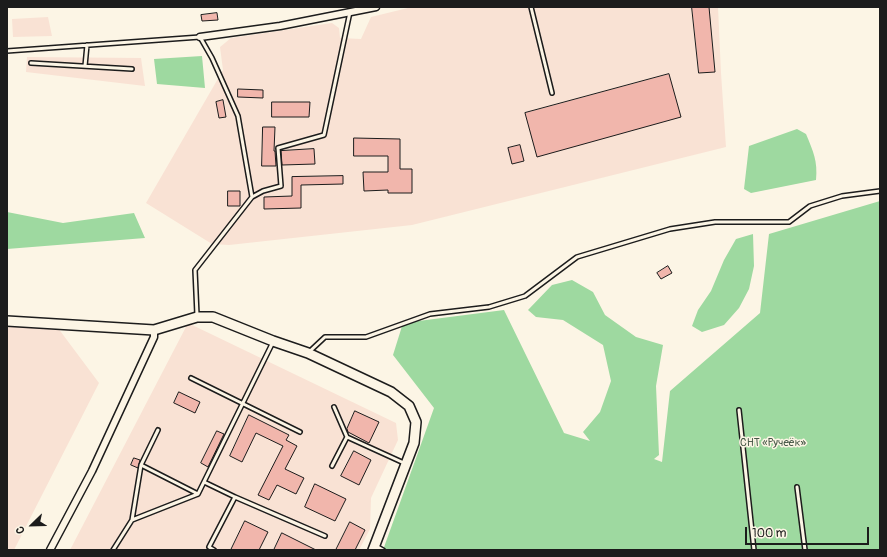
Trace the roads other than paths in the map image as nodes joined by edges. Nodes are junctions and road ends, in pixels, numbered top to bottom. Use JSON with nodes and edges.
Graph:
{"nodes":[{"id":1,"x":376,"y":7,"type":"edge"},
{"id":2,"x":531,"y":7,"type":"edge"},
{"id":3,"x":350,"y":12,"type":"junction"},
{"id":4,"x":200,"y":37,"type":"junction"},
{"id":5,"x":87,"y":45,"type":"junction"},
{"id":6,"x":7,"y":51,"type":"edge"},
{"id":7,"x":32,"y":63,"type":"dead end"},
{"id":8,"x":85,"y":66,"type":"junction"},
{"id":9,"x":132,"y":68,"type":"dead end"},
{"id":10,"x":552,"y":93,"type":"dead end"},
{"id":11,"x":880,"y":191,"type":"edge"},
{"id":12,"x":252,"y":196,"type":"junction"},
{"id":13,"x":197,"y":316,"type":"junction"},
{"id":14,"x":7,"y":320,"type":"edge"},
{"id":15,"x":154,"y":330,"type":"junction"},
{"id":16,"x":273,"y":341,"type":"junction"},
{"id":17,"x":308,"y":353,"type":"junction"},
{"id":18,"x":191,"y":378,"type":"dead end"},
{"id":19,"x":243,"y":403,"type":"junction"},
{"id":20,"x":334,"y":407,"type":"dead end"},
{"id":21,"x":739,"y":410,"type":"dead end"},
{"id":22,"x":158,"y":430,"type":"dead end"},
{"id":23,"x":300,"y":432,"type":"dead end"},
{"id":24,"x":347,"y":437,"type":"junction"},
{"id":25,"x":406,"y":464,"type":"junction"},
{"id":26,"x":141,"y":465,"type":"junction"},
{"id":27,"x":332,"y":466,"type":"dead end"},
{"id":28,"x":204,"y":482,"type":"junction"},
{"id":29,"x":797,"y":486,"type":"dead end"},
{"id":30,"x":198,"y":494,"type":"junction"},
{"id":31,"x":235,"y":497,"type":"junction"},
{"id":32,"x":132,"y":520,"type":"junction"},
{"id":33,"x":325,"y":536,"type":"dead end"},
{"id":34,"x":373,"y":548,"type":"edge"},
{"id":35,"x":209,"y":549,"type":"edge"},
{"id":36,"x":50,"y":550,"type":"edge"},
{"id":37,"x":113,"y":550,"type":"edge"},
{"id":38,"x":214,"y":550,"type":"edge"},
{"id":39,"x":383,"y":550,"type":"edge"},
{"id":40,"x":754,"y":550,"type":"edge"},
{"id":41,"x":805,"y":550,"type":"edge"}],
"edges":[{"from":1,"to":3,"type":"street"},
{"from":2,"to":10,"type":"lane"},
{"from":3,"to":4,"type":"street"},
{"from":3,"to":12,"type":"lane"},
{"from":4,"to":5,"type":"lane"},
{"from":4,"to":12,"type":"lane"},
{"from":5,"to":6,"type":"lane"},
{"from":5,"to":8,"type":"lane"},
{"from":7,"to":8,"type":"lane"},
{"from":8,"to":9,"type":"lane"},
{"from":11,"to":17,"type":"lane"},
{"from":12,"to":13,"type":"lane"},
{"from":13,"to":15,"type":"street"},
{"from":13,"to":16,"type":"street"},
{"from":14,"to":15,"type":"street"},
{"from":15,"to":36,"type":"street"},
{"from":16,"to":17,"type":"street"},
{"from":16,"to":19,"type":"lane"},
{"from":17,"to":25,"type":"street"},
{"from":18,"to":19,"type":"lane"},
{"from":19,"to":23,"type":"lane"},
{"from":19,"to":28,"type":"lane"},
{"from":20,"to":24,"type":"lane"},
{"from":21,"to":40,"type":"lane"},
{"from":22,"to":26,"type":"lane"},
{"from":24,"to":25,"type":"lane"},
{"from":24,"to":27,"type":"lane"},
{"from":25,"to":34,"type":"street"},
{"from":26,"to":30,"type":"lane"},
{"from":26,"to":32,"type":"lane"},
{"from":28,"to":30,"type":"lane"},
{"from":28,"to":31,"type":"lane"},
{"from":29,"to":41,"type":"lane"},
{"from":30,"to":32,"type":"lane"},
{"from":31,"to":33,"type":"lane"},
{"from":31,"to":35,"type":"lane"},
{"from":32,"to":37,"type":"lane"},
{"from":34,"to":39,"type":"lane"},
{"from":35,"to":38,"type":"lane"}]}
